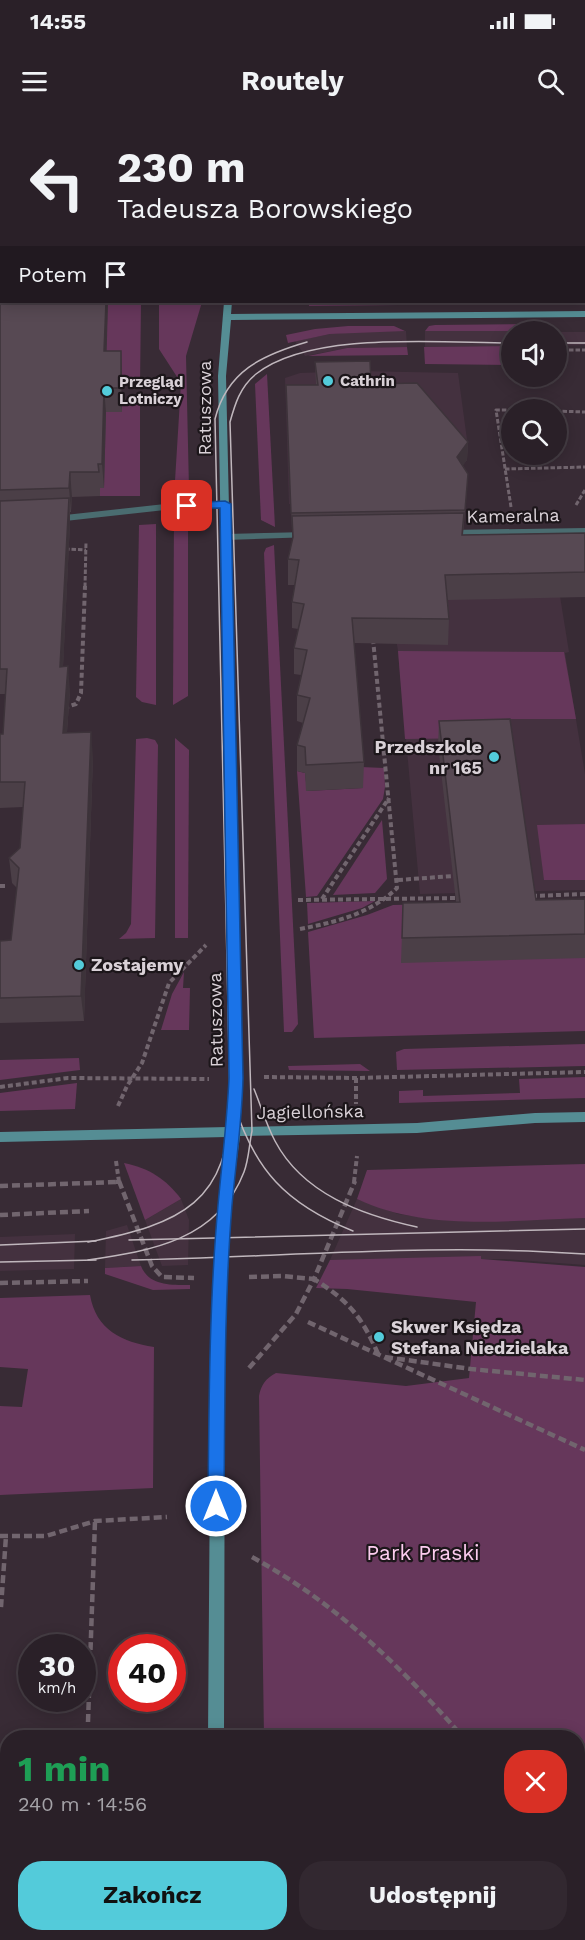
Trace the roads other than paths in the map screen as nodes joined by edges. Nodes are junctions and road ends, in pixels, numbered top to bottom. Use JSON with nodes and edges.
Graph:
{"nodes":[{"id":1,"x":228,"y":303,"type":"edge"},
{"id":2,"x":585,"y":314,"type":"edge"},
{"id":3,"x":227,"y":317,"type":"junction"},
{"id":4,"x":225,"y":504,"type":"junction"},
{"id":5,"x":44,"y":519,"type":"edge"},
{"id":6,"x":585,"y":531,"type":"edge"},
{"id":7,"x":434,"y":533,"type":"edge"},
{"id":8,"x":318,"y":535,"type":"edge"},
{"id":9,"x":226,"y":537,"type":"junction"},
{"id":10,"x":585,"y":1117,"type":"edge"},
{"id":11,"x":234,"y":1131,"type":"junction"},
{"id":12,"x":0,"y":1137,"type":"edge"},
{"id":13,"x":216,"y":1730,"type":"edge"}],
"edges":[{"from":1,"to":3,"type":"street","name":"Ratuszowa"},
{"from":2,"to":3,"type":"street"},
{"from":3,"to":4,"type":"street","name":"Ratuszowa"},
{"from":4,"to":5,"type":"street"},
{"from":4,"to":9,"type":"street","name":"Ratuszowa"},
{"from":6,"to":7,"type":"street","name":"Kameralna"},
{"from":8,"to":9,"type":"street"},
{"from":9,"to":11,"type":"street","name":"Ratuszowa"},
{"from":10,"to":11,"type":"street","name":"Jagiellońska"},
{"from":11,"to":12,"type":"street","name":"Jagiellońska"},
{"from":11,"to":13,"type":"street","name":"Ratuszowa"}]}
